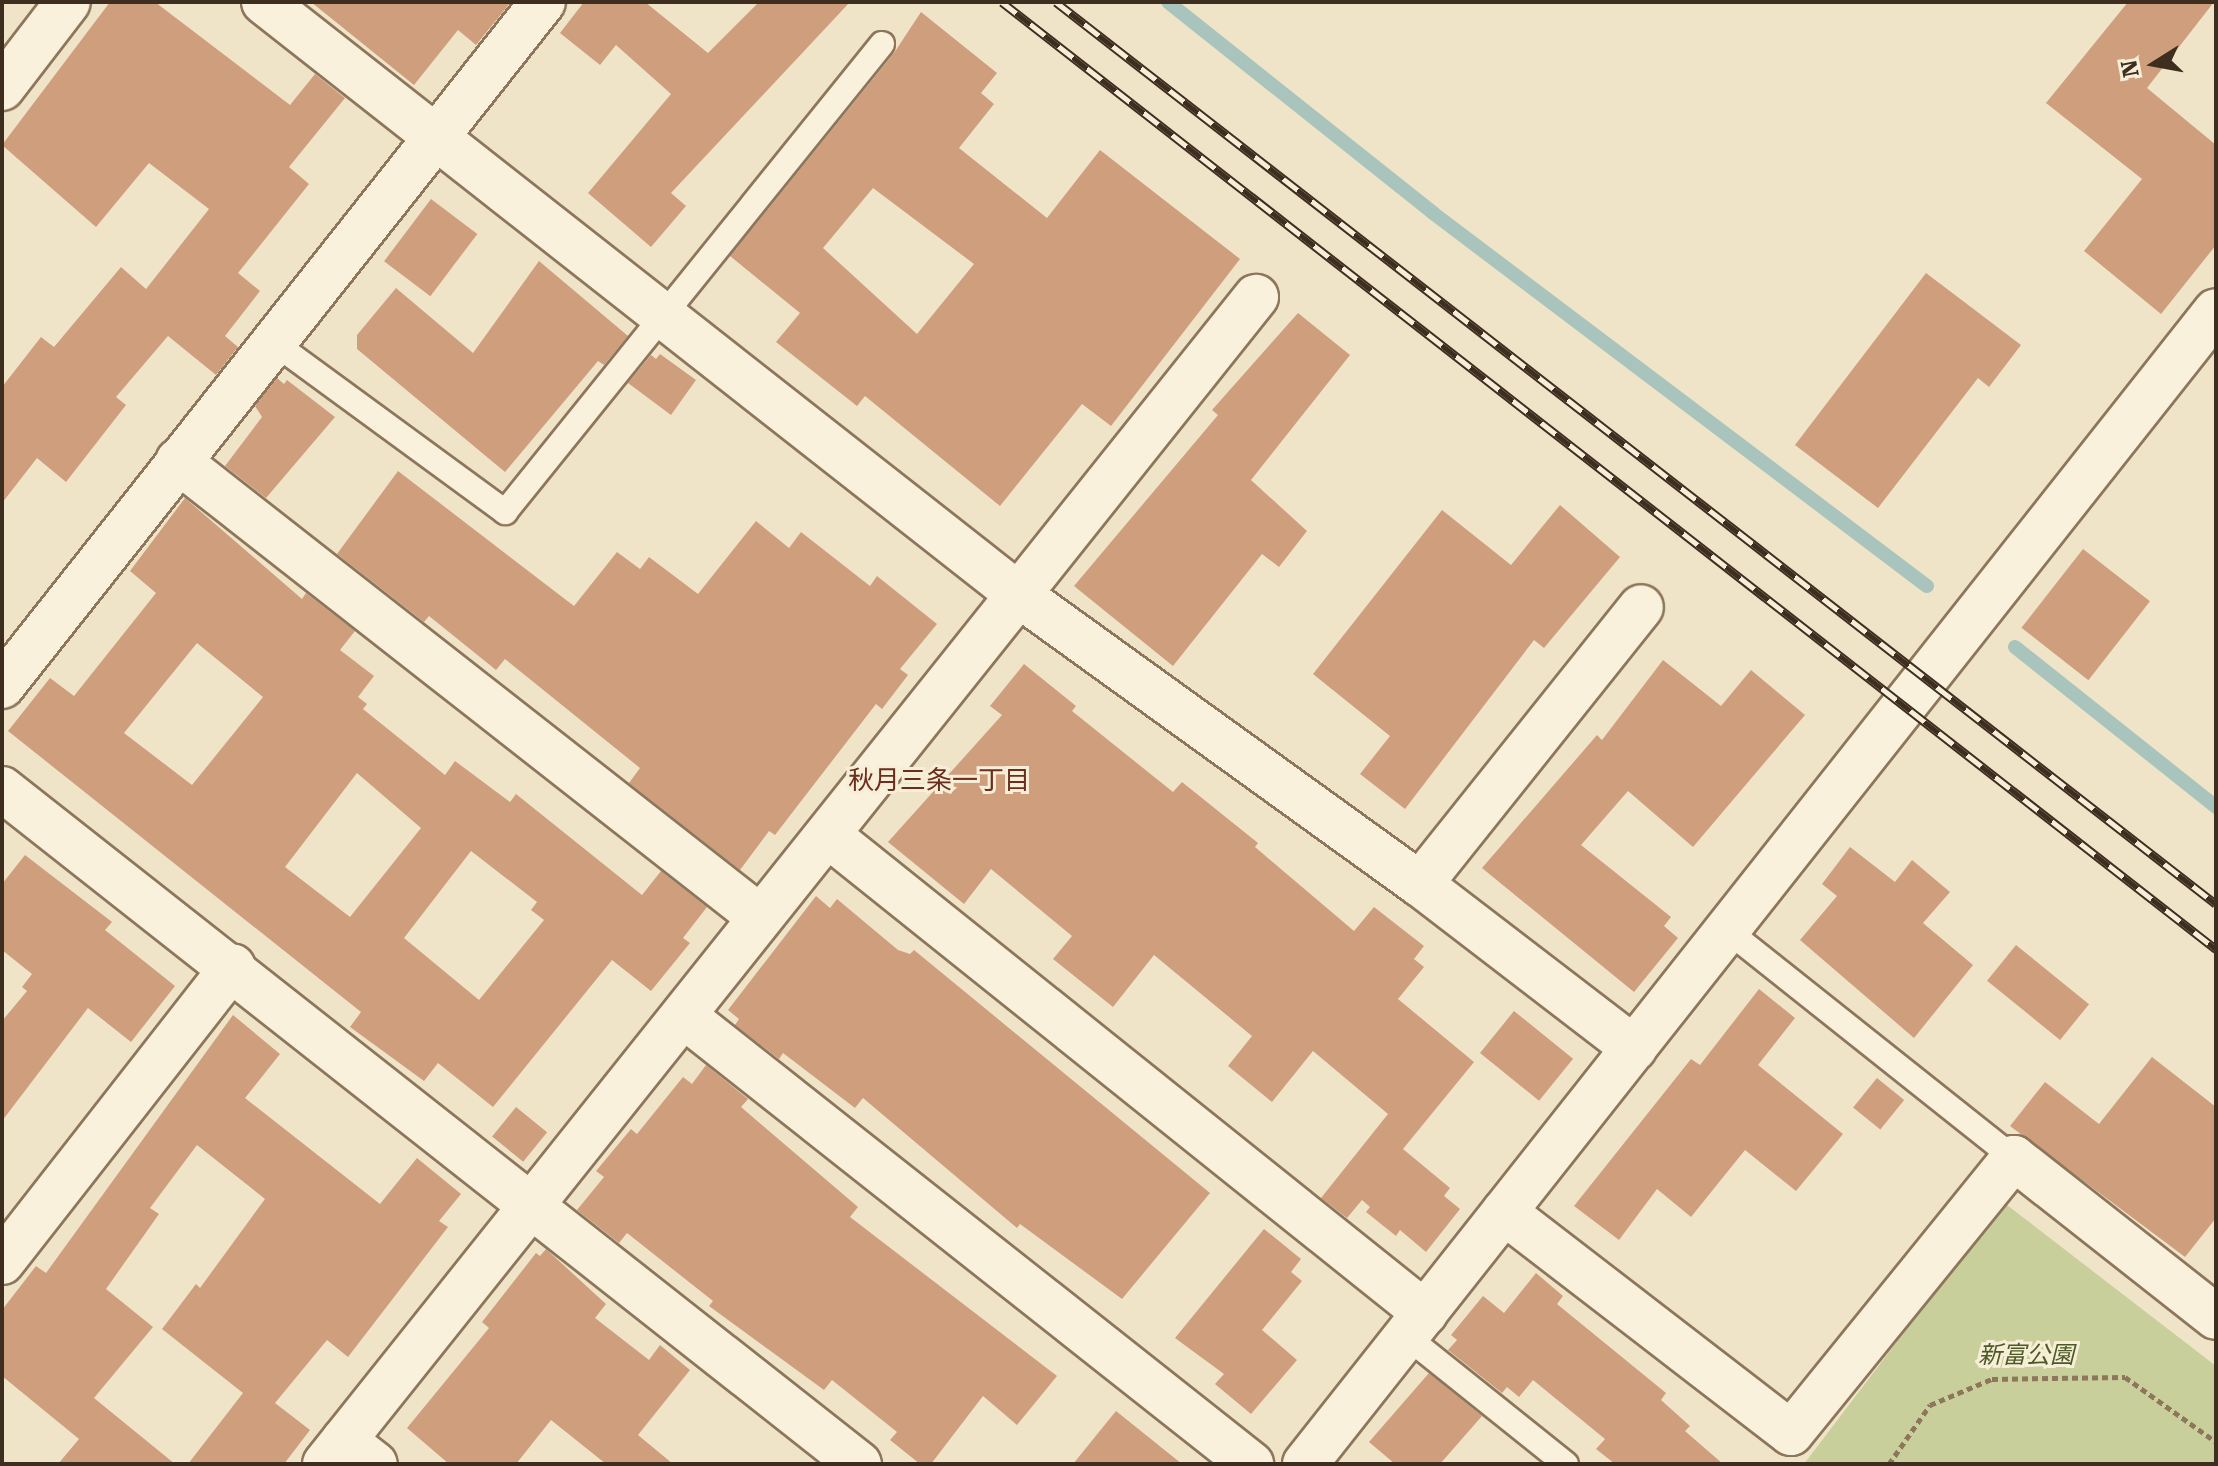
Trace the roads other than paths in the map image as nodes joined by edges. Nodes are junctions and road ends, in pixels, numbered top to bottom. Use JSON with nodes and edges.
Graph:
{"nodes":[{"id":1,"x":68,"y":2,"type":"edge"},
{"id":2,"x":264,"y":2,"type":"edge"},
{"id":3,"x":543,"y":2,"type":"edge"},
{"id":4,"x":882,"y":44,"type":"dead end"},
{"id":5,"x":2,"y":88,"type":"edge"},
{"id":6,"x":438,"y":137,"type":"junction"},
{"id":7,"x":1256,"y":297,"type":"dead end"},
{"id":8,"x":664,"y":315,"type":"junction"},
{"id":9,"x":2208,"y":338,"type":"edge"},
{"id":10,"x":273,"y":342,"type":"junction"},
{"id":11,"x":178,"y":461,"type":"junction"},
{"id":12,"x":1019,"y":595,"type":"junction"},
{"id":13,"x":1641,"y":607,"type":"dead end"},
{"id":14,"x":2,"y":686,"type":"edge"},
{"id":15,"x":2,"y":789,"type":"edge"},
{"id":16,"x":828,"y":835,"type":"junction"},
{"id":17,"x":1420,"y":884,"type":"junction"},
{"id":18,"x":760,"y":917,"type":"junction"},
{"id":19,"x":1727,"y":930,"type":"junction"},
{"id":20,"x":233,"y":966,"type":"junction"},
{"id":21,"x":684,"y":1016,"type":"junction"},
{"id":22,"x":1634,"y":1048,"type":"junction"},
{"id":23,"x":2014,"y":1158,"type":"junction"},
{"id":24,"x":534,"y":1206,"type":"junction"},
{"id":25,"x":1504,"y":1212,"type":"junction"},
{"id":26,"x":2,"y":1262,"type":"edge"},
{"id":27,"x":2216,"y":1317,"type":"edge"},
{"id":28,"x":1415,"y":1324,"type":"junction"},
{"id":29,"x":348,"y":1456,"type":"edge"},
{"id":30,"x":859,"y":1464,"type":"edge"},
{"id":31,"x":1251,"y":1464,"type":"edge"},
{"id":32,"x":1305,"y":1464,"type":"edge"},
{"id":33,"x":1566,"y":1464,"type":"edge"}],
"edges":[{"from":1,"to":5,"type":"street"},
{"from":2,"to":6,"type":"street"},
{"from":3,"to":6,"type":"street"},
{"from":4,"to":8,"type":"lane"},
{"from":6,"to":8,"type":"street"},
{"from":6,"to":10,"type":"street"},
{"from":7,"to":12,"type":"street"},
{"from":8,"to":10,"type":"lane"},
{"from":8,"to":12,"type":"street"},
{"from":9,"to":19,"type":"street"},
{"from":10,"to":11,"type":"street"},
{"from":11,"to":14,"type":"street"},
{"from":11,"to":18,"type":"street"},
{"from":12,"to":16,"type":"street"},
{"from":12,"to":17,"type":"street"},
{"from":13,"to":17,"type":"street"},
{"from":15,"to":20,"type":"street"},
{"from":16,"to":18,"type":"street"},
{"from":16,"to":28,"type":"street"},
{"from":17,"to":22,"type":"street"},
{"from":18,"to":21,"type":"street"},
{"from":19,"to":22,"type":"street"},
{"from":19,"to":23,"type":"lane"},
{"from":20,"to":24,"type":"street"},
{"from":20,"to":26,"type":"street"},
{"from":21,"to":24,"type":"street"},
{"from":21,"to":31,"type":"street"},
{"from":22,"to":25,"type":"street"},
{"from":23,"to":25,"type":"street"},
{"from":23,"to":27,"type":"street"},
{"from":24,"to":29,"type":"street"},
{"from":24,"to":30,"type":"street"},
{"from":25,"to":28,"type":"street"},
{"from":28,"to":32,"type":"street"},
{"from":28,"to":33,"type":"lane"}]}
